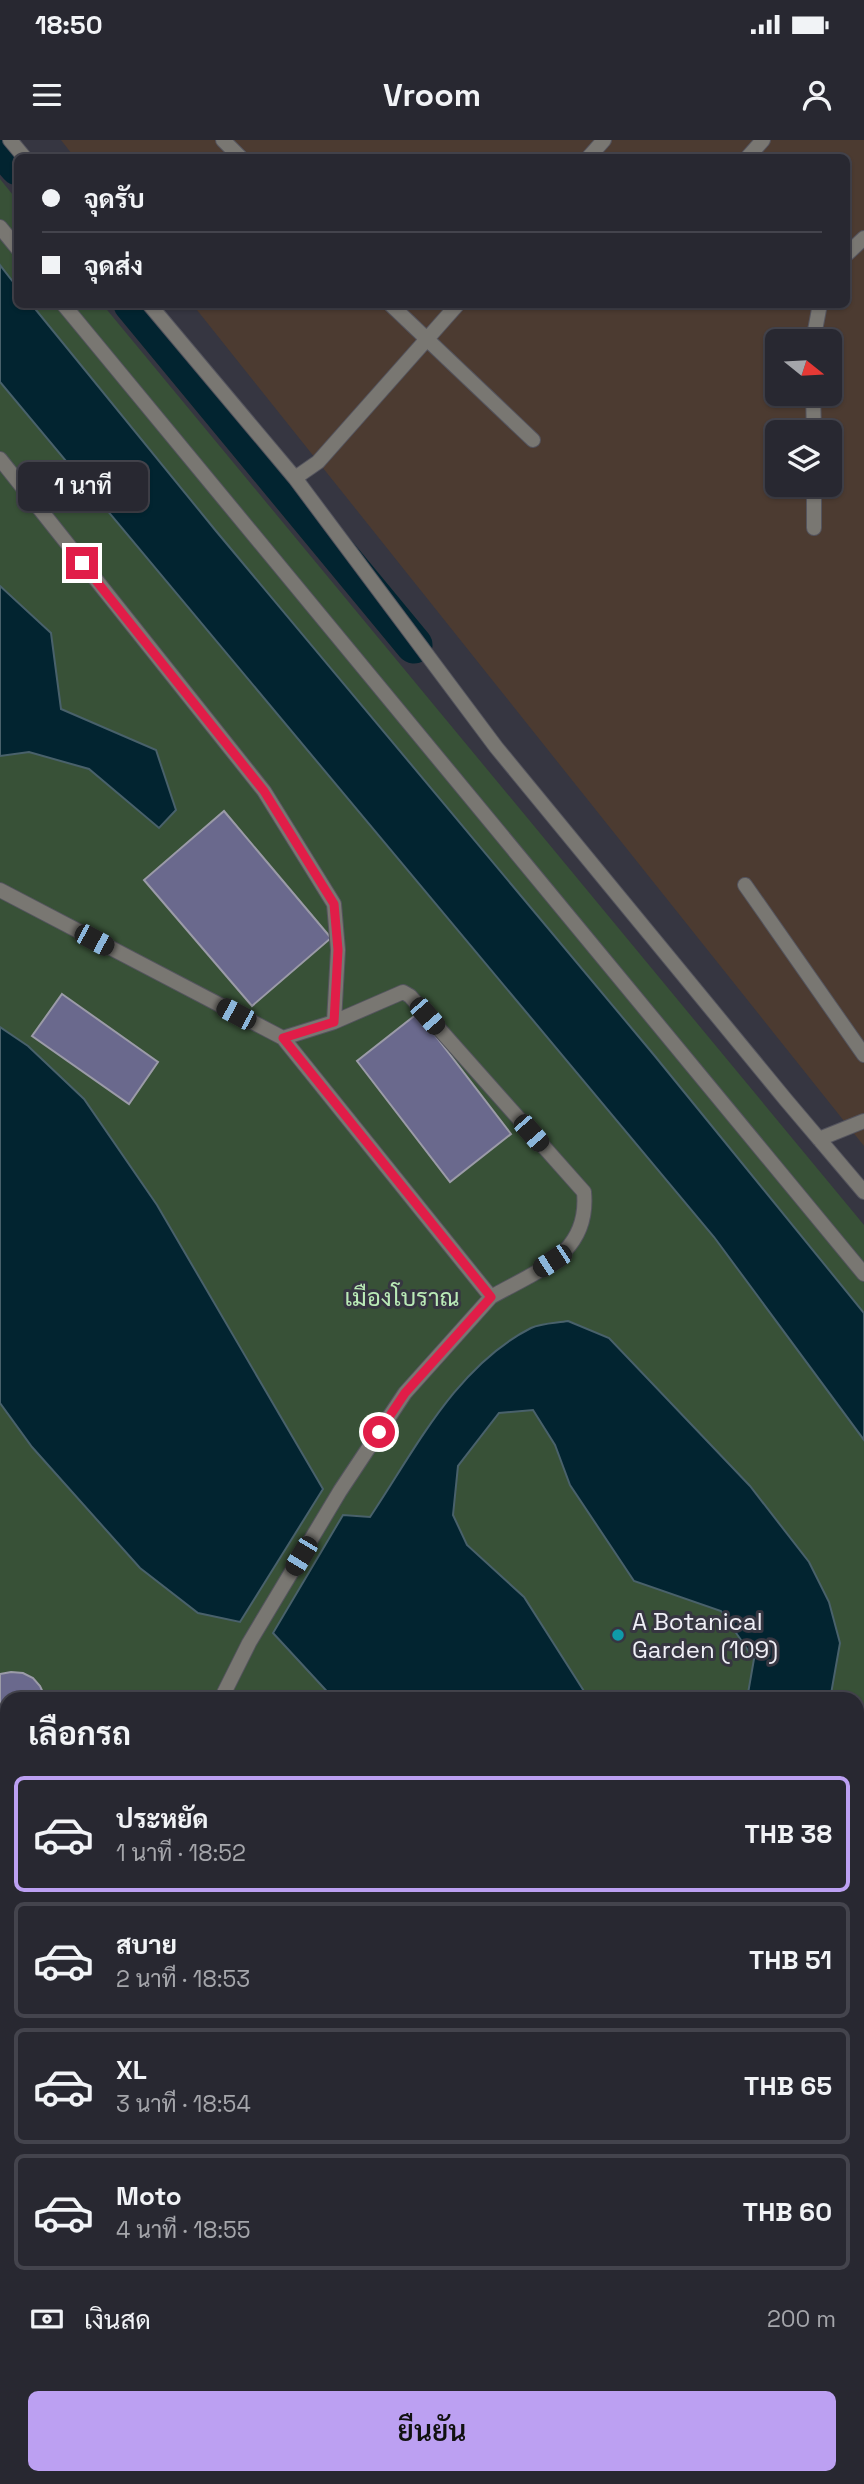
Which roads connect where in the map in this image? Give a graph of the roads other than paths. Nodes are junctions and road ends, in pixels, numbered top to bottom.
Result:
1 (10, 140) edge
2 (223, 140) edge
3 (604, 140) edge
4 (762, 140) edge
5 (22, 154) edge
6 (237, 154) edge
7 (592, 154) edge
8 (750, 154) edge
9 (0, 227) edge
10 (864, 238) edge
11 (14, 244) edge
12 (850, 251) edge
13 (67, 308) edge
14 (152, 308) edge
15 (394, 308) edge
16 (454, 308) edge
17 (819, 308) edge
18 (815, 329) edge
19 (426, 340) junction
20 (533, 440) dead end
21 (0, 459) edge
22 (295, 478) junction
23 (814, 497) edge
24 (814, 528) dead end
25 (745, 885) dead end
26 (0, 891) edge
27 (334, 1022) junction
28 (283, 1038) junction
29 (864, 1055) edge
30 (864, 1121) edge
31 (819, 1139) junction
32 (864, 1192) edge
33 (864, 1274) edge
34 (491, 1297) junction
35 (224, 1692) edge

1 - 5 lane
2 - 6 lane
3 - 7 lane
4 - 8 lane
9 - 11 lane
10 - 12 lane
13 - 33 lane
14 - 22 lane
15 - 19 lane
16 - 19 lane
17 - 18 lane
19 - 20 lane
19 - 22 lane
21 - 27 lane
22 - 31 lane
23 - 24 lane
25 - 29 lane
26 - 28 lane
27 - 28 lane
27 - 34 lane
28 - 34 lane
30 - 31 lane
31 - 32 lane
34 - 35 lane

